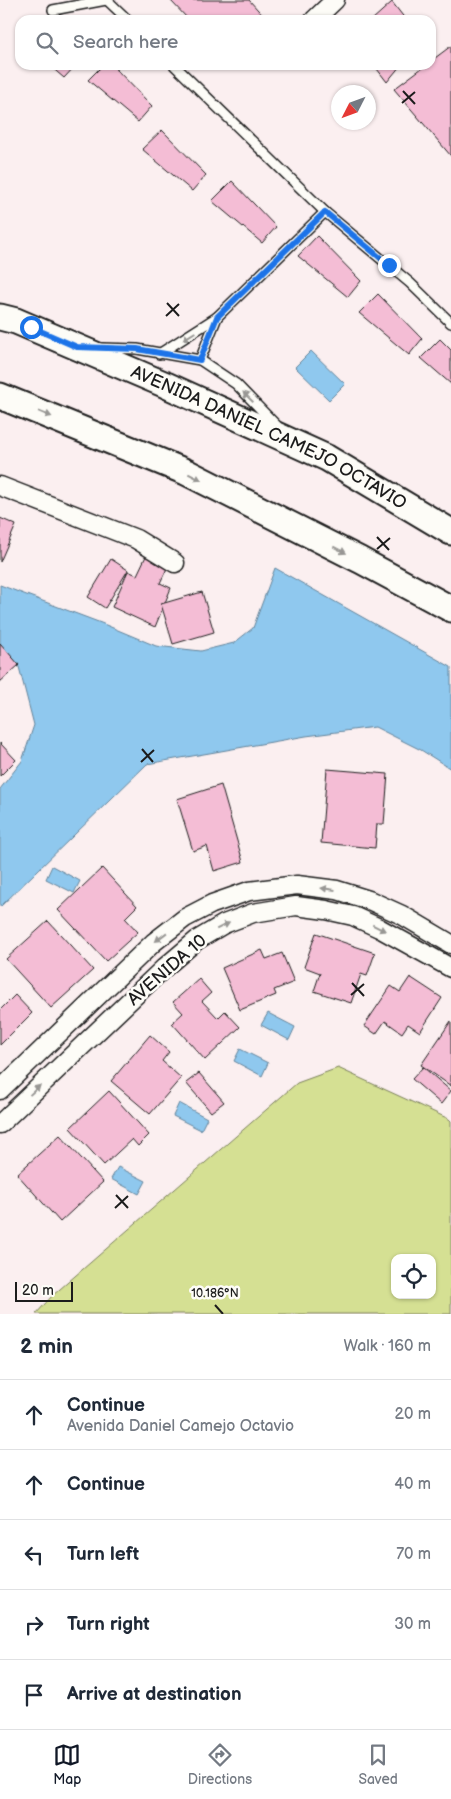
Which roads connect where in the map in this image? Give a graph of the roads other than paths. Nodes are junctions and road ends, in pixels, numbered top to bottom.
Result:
1 (107, 0) edge
2 (335, 0) edge
3 (53, 10) dead end
4 (123, 15) edge
5 (319, 15) edge
6 (179, 70) edge
7 (325, 212) junction
8 (0, 317) edge
9 (217, 317) junction
10 (451, 323) edge
11 (77, 347) junction
12 (159, 354) junction
13 (200, 360) junction
14 (0, 396) edge
15 (295, 444) junction
16 (0, 486) edge
17 (451, 532) edge
18 (175, 563) dead end
19 (451, 609) edge
20 (451, 944) edge
21 (451, 968) edge
22 (110, 984) junction
23 (128, 1003) junction
24 (0, 1090) edge
25 (0, 1124) edge

1 - 3 lane
1 - 4 lane
2 - 5 street
6 - 7 lane
7 - 9 lane
7 - 10 lane
8 - 11 main road, AVENIDA DANIEL CAMEJO OCTAVIO
9 -> 12 lane
9 - 13 lane
11 - 12 lane
11 - 15 main road, AVENIDA DANIEL CAMEJO OCTAVIO
12 - 13 lane
15 -> 13 lane
14 -> 19 main road
15 - 17 main road, AVENIDA DANIEL CAMEJO OCTAVIO
16 - 18 street
20 -> 22 street, AVENIDA 10
23 -> 21 street, AVENIDA 10
22 - 23 street
22 - 24 street, AVENIDA 10
25 -> 23 street, AVENIDA 10

